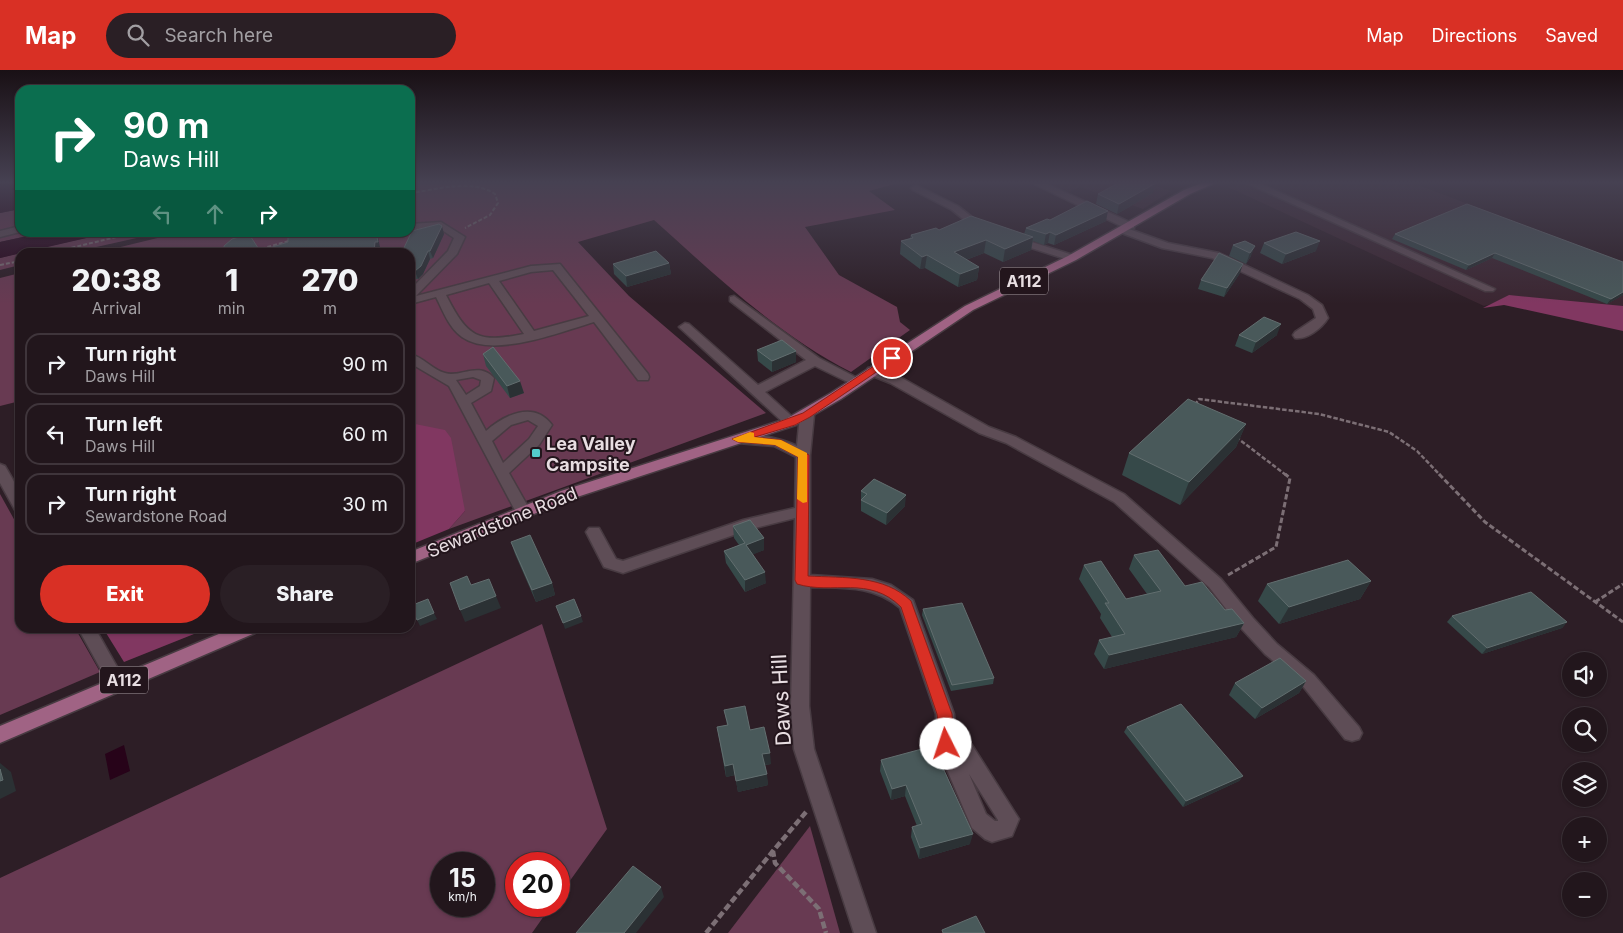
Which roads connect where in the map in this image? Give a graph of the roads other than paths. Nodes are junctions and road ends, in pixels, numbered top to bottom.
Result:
1 (973, 223) edge
2 (1118, 223) edge
3 (1135, 223) edge
4 (1341, 223) edge
5 (415, 226) edge
6 (1127, 228) junction
7 (15, 230) edge
8 (0, 234) edge
9 (1072, 258) junction
10 (492, 279) junction
11 (1489, 289) dead end
12 (415, 291) edge
13 (440, 293) junction
14 (734, 299) dead end
15 (415, 300) edge
16 (597, 317) junction
17 (685, 327) dead end
18 (531, 335) junction
19 (1299, 335) dead end
20 (415, 361) edge
21 (815, 361) junction
22 (872, 371) junction
23 (643, 377) dead end
24 (444, 378) junction
25 (857, 381) junction
26 (757, 391) junction
27 (464, 402) junction
28 (807, 415) junction
29 (791, 422) junction
30 (738, 439) junction
31 (486, 440) junction
32 (803, 455) junction
33 (0, 469) edge
34 (502, 472) junction
35 (15, 497) edge
36 (803, 511) junction
37 (523, 512) junction
38 (594, 532) dead end
39 (415, 556) edge
40 (802, 580) junction
41 (89, 633) edge
42 (237, 633) edge
43 (117, 683) junction
44 (946, 731) junction
45 (1352, 733) dead end
46 (0, 735) edge
47 (865, 933) edge

1 - 9 street
2 - 6 street
3 - 6 main road, Sewardstone Road / A112
4 - 11 street
5 - 12 street
6 - 9 main road, Sewardstone Road / A112
6 - 19 street
7 - 8 street
9 - 22 main road, Sewardstone Road / A112
10 - 13 street
10 - 16 street
10 - 18 street
13 - 15 street
13 - 18 street
14 - 21 street
16 - 18 street
16 - 23 street
17 - 26 street
20 - 24 street
21 - 25 street
21 - 26 street
22 - 25 main road, Sewardstone Road / A112
22 - 45 street
24 - 27 street
24 - 27 street
25 - 28 main road, Sewardstone Road / A112
26 - 29 street
27 - 31 street
28 - 29 main road, Sewardstone Road / A112
28 - 32 street, Daws Hill
29 - 30 main road, Sewardstone Road / A112
30 - 32 street
30 - 37 main road, Sewardstone Road / A112
31 - 34 street
31 - 34 street
32 - 36 street, Daws Hill
33 - 35 street
34 - 37 street
36 - 38 street
36 - 40 street, Daws Hill
37 - 39 main road, Sewardstone Road / A112
40 - 44 street
40 - 47 street, Daws Hill
41 - 43 street
42 - 43 main road, A112
43 - 46 main road, A112
44 - 44 street

